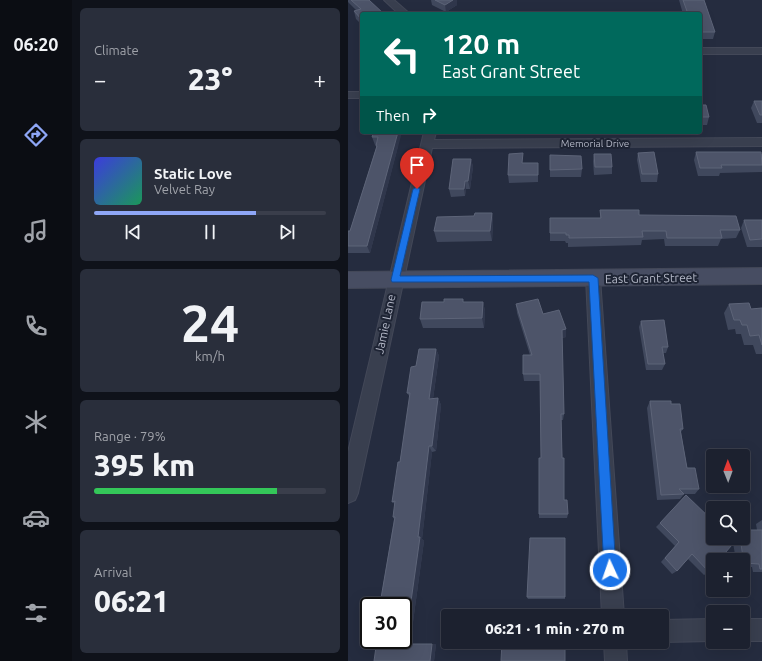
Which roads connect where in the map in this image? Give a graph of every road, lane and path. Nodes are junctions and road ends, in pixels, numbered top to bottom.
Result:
1 (389, 0) edge
2 (403, 12) edge
3 (702, 51) edge
4 (762, 51) edge
5 (348, 95) edge
6 (360, 95) edge
7 (428, 138) edge
8 (762, 142) edge
9 (762, 276) edge
10 (593, 278) junction
11 (348, 280) edge
12 (395, 280) junction
13 (348, 493) edge
14 (613, 609) edge
15 (706, 630) edge
16 (750, 630) edge
17 (762, 630) edge
18 (669, 631) edge
19 (615, 649) edge
20 (616, 661) edge

1 - 2 street
3 - 4 street
5 - 6 street
7 - 8 street, Memorial Drive
7 - 12 street, Jamie Lane
9 - 10 main road, East Grant Street
10 - 12 main road, East Grant Street
10 - 14 street
11 - 12 main road, East Grant Street
12 - 13 street, Jamie Lane
15 - 18 street
16 - 17 street
19 - 20 street

